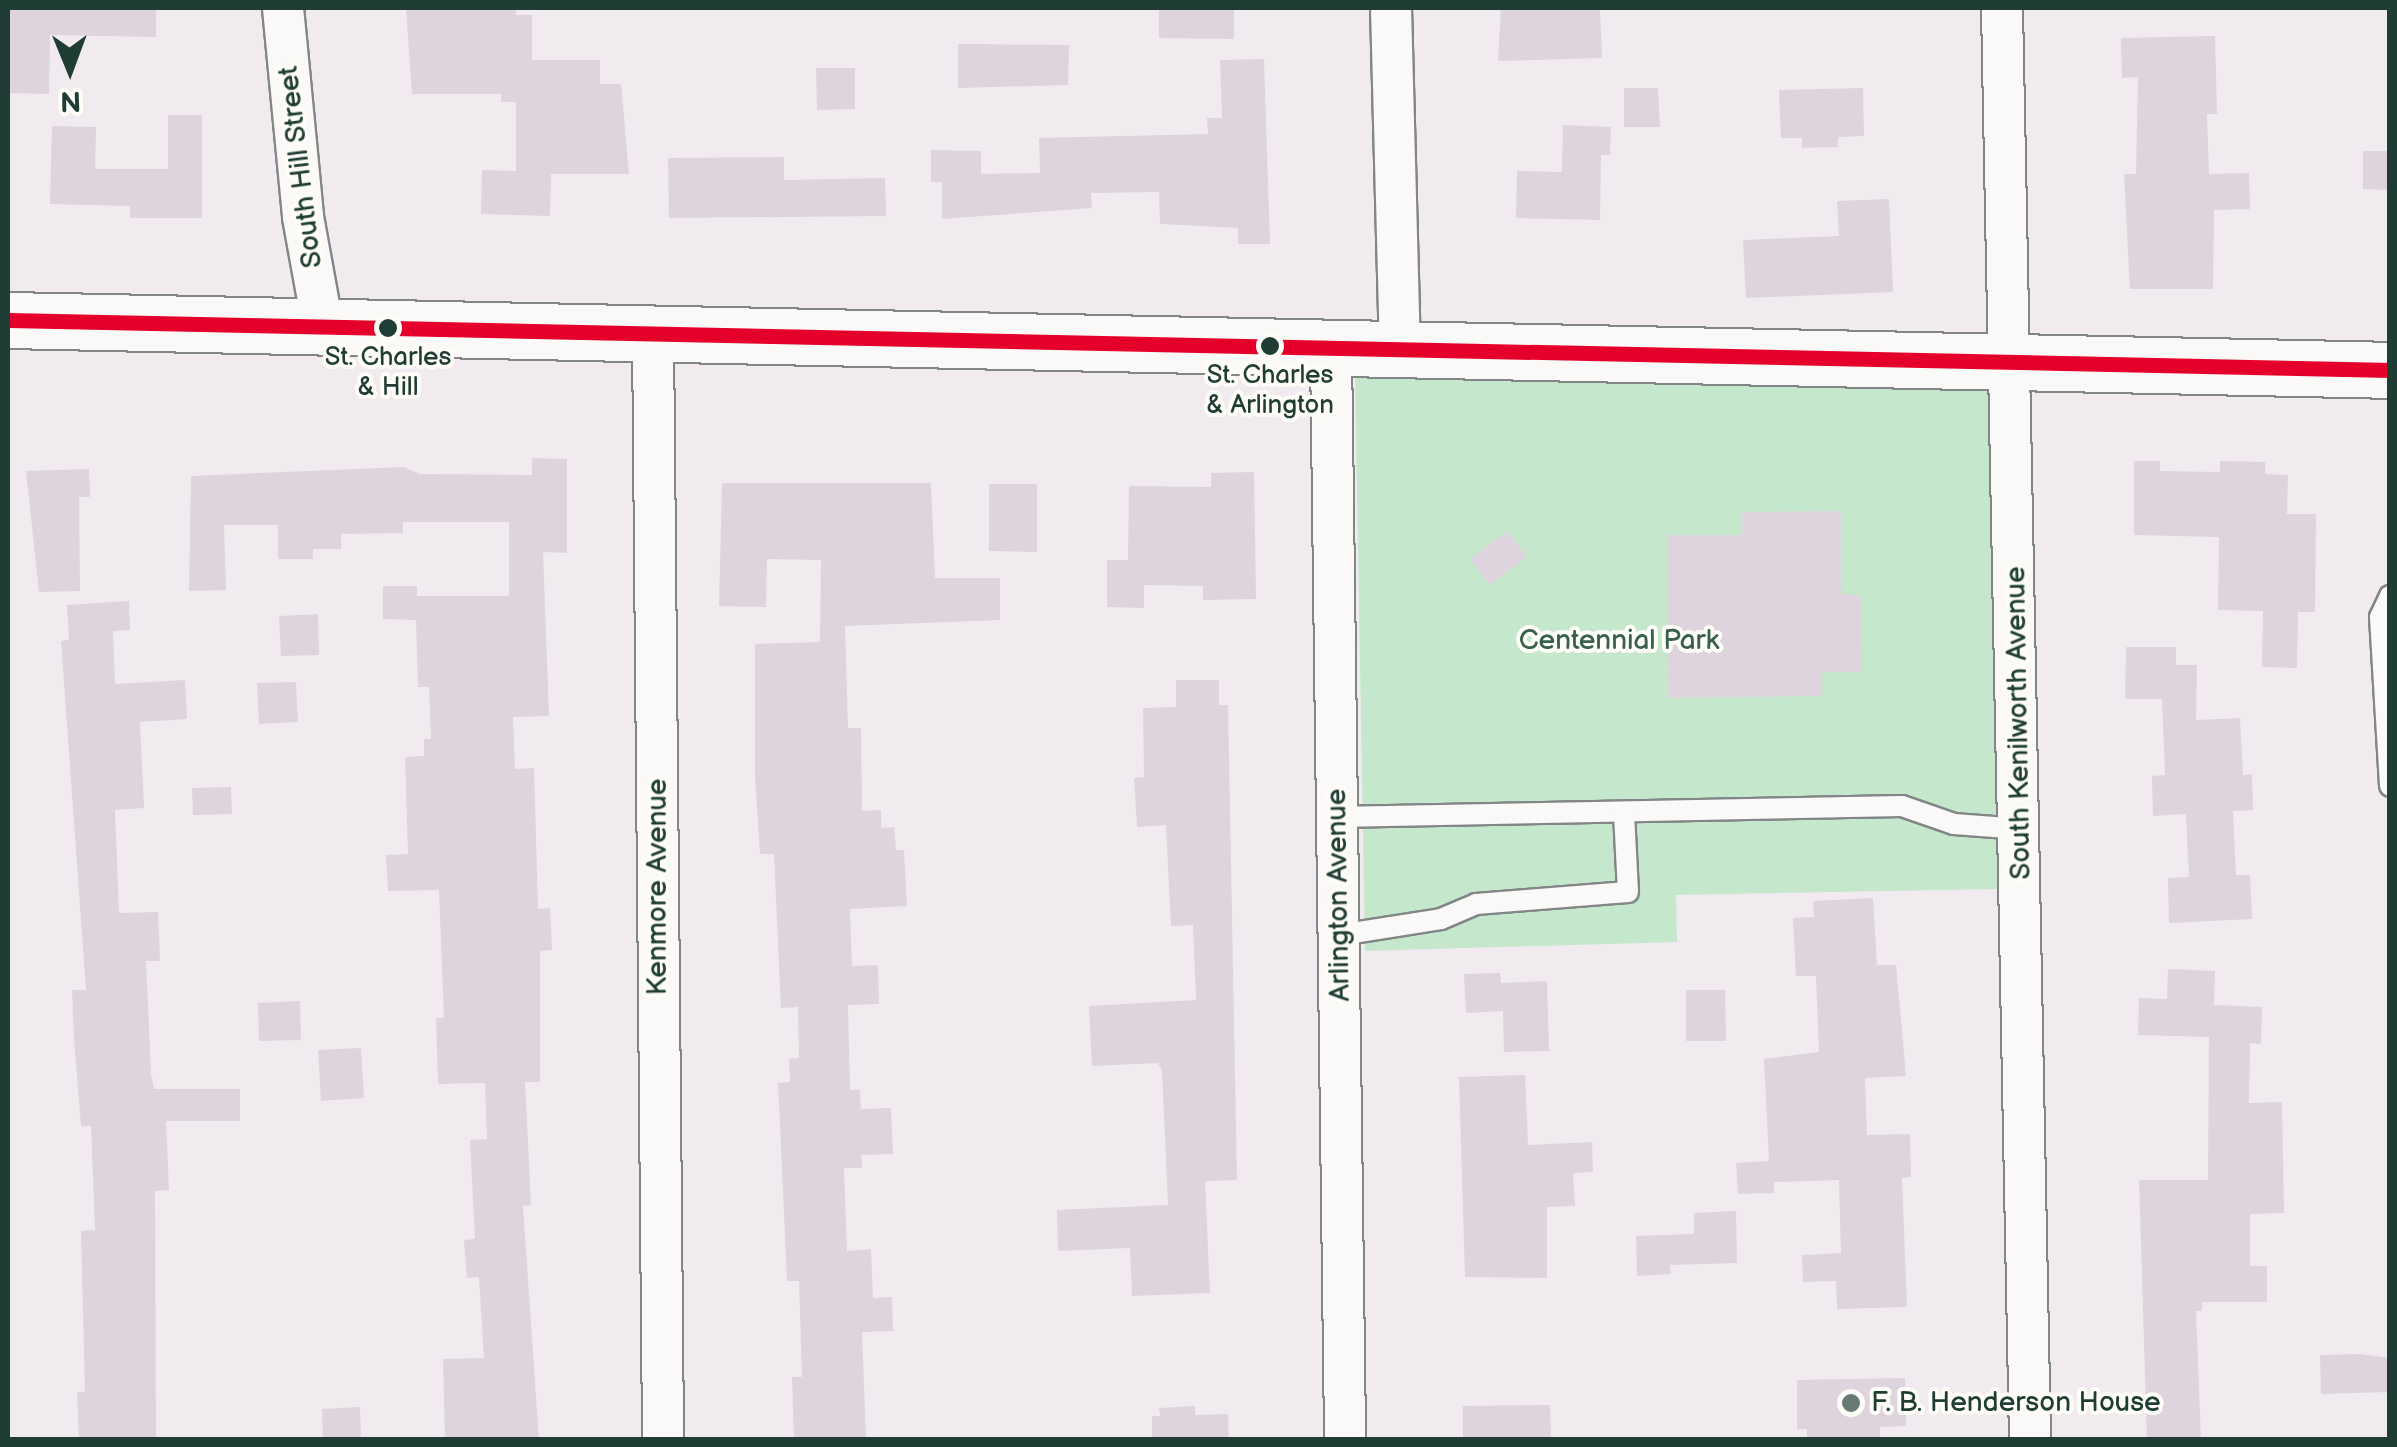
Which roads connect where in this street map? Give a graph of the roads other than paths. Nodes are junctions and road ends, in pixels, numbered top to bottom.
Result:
1 (283, 8) edge
2 (1391, 8) edge
3 (2002, 8) edge
4 (8, 320) edge
5 (323, 327) junction
6 (654, 334) junction
7 (1331, 350) junction
8 (1400, 352) junction
9 (2012, 366) junction
10 (2390, 370) edge
11 (2390, 596) edge
12 (2390, 786) edge
13 (1624, 812) junction
14 (1337, 818) junction
15 (2020, 829) junction
16 (1340, 936) junction
17 (663, 1440) edge
18 (1345, 1440) edge
19 (2030, 1440) edge

1 - 5 street, South Hill Street
2 - 8 street
3 - 9 street, South Kenilworth Avenue
4 - 5 main road
5 - 6 main road
6 - 7 main road
6 - 17 street, Kenmore Avenue
7 - 8 main road
7 - 14 street, Arlington Avenue
8 - 9 main road
9 - 10 main road
9 - 15 street, South Kenilworth Avenue
11 - 12 lane
13 - 14 lane
13 - 15 lane
13 - 16 lane
14 - 16 street, Arlington Avenue
15 - 19 street, South Kenilworth Avenue
16 - 18 street, Arlington Avenue

